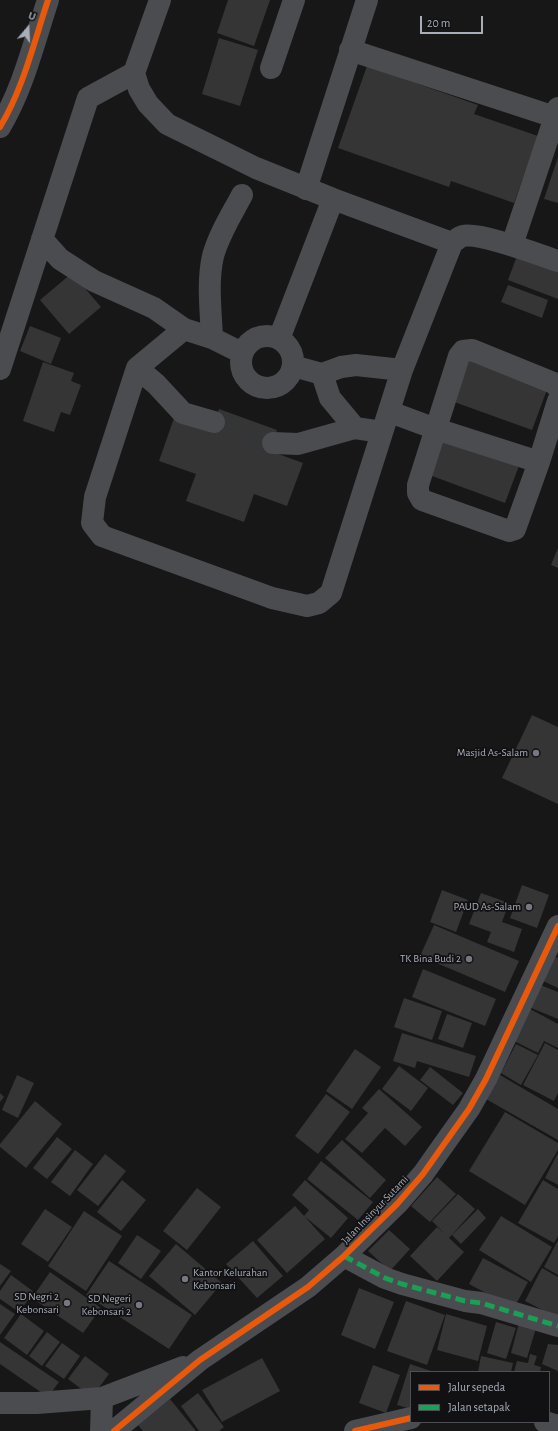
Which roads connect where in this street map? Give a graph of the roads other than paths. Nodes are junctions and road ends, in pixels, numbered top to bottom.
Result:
1 (48, 0) edge
2 (160, 0) edge
3 (294, 0) edge
4 (367, 0) edge
5 (350, 50) junction
6 (271, 68) dead end
7 (134, 73) junction
8 (557, 114) edge
9 (0, 128) edge
10 (306, 189) junction
11 (242, 195) dead end
12 (333, 200) junction
13 (42, 239) junction
14 (452, 243) junction
15 (512, 245) junction
16 (558, 261) edge
17 (184, 329) junction
18 (212, 338) junction
19 (279, 339) junction
20 (242, 353) junction
21 (292, 366) junction
22 (0, 368) edge
23 (137, 368) junction
24 (402, 370) junction
25 (322, 374) junction
26 (558, 388) edge
27 (558, 401) edge
28 (390, 412) junction
29 (214, 422) tunnel mouth
30 (355, 428) junction
31 (436, 429) junction
32 (382, 432) junction
33 (273, 442) tunnel mouth
34 (539, 462) junction
35 (558, 926) edge
36 (344, 1256) junction
37 (558, 1326) edge
38 (200, 1360) junction
39 (102, 1398) junction
40 (0, 1403) edge
41 (410, 1418) edge
42 (548, 1423) edge
43 (558, 1426) edge
44 (101, 1431) edge
45 (114, 1431) edge
46 (355, 1431) edge

1 - 9 street
2 - 7 street
3 - 6 street
4 - 5 street
5 - 8 street
5 - 10 street
7 - 10 street
7 - 13 street
8 - 15 street
10 - 12 street
11 - 18 street
12 - 14 street
12 - 19 street
13 - 17 street
13 - 22 street
14 - 15 street
14 - 24 street
15 - 16 street
17 - 18 street
17 - 23 street
18 - 20 street
19 - 20 street
19 - 21 street
20 - 21 street
21 - 25 street
23 - 29 street
23 - 32 street
24 - 25 street
24 - 28 street
25 - 30 street
26 - 31 street
27 - 34 street
28 - 31 street
28 - 32 street
30 - 32 street
30 - 33 street
31 - 34 street
31 - 34 street
35 - 36 street, Jalan Insinyur Sutami
36 - 37 street
36 - 38 street, Jalan Insinyur Sutami
38 - 39 street
38 - 45 street, Jalan Insinyur Sutami
39 - 40 street
39 - 44 street
41 - 46 street
42 - 43 street

